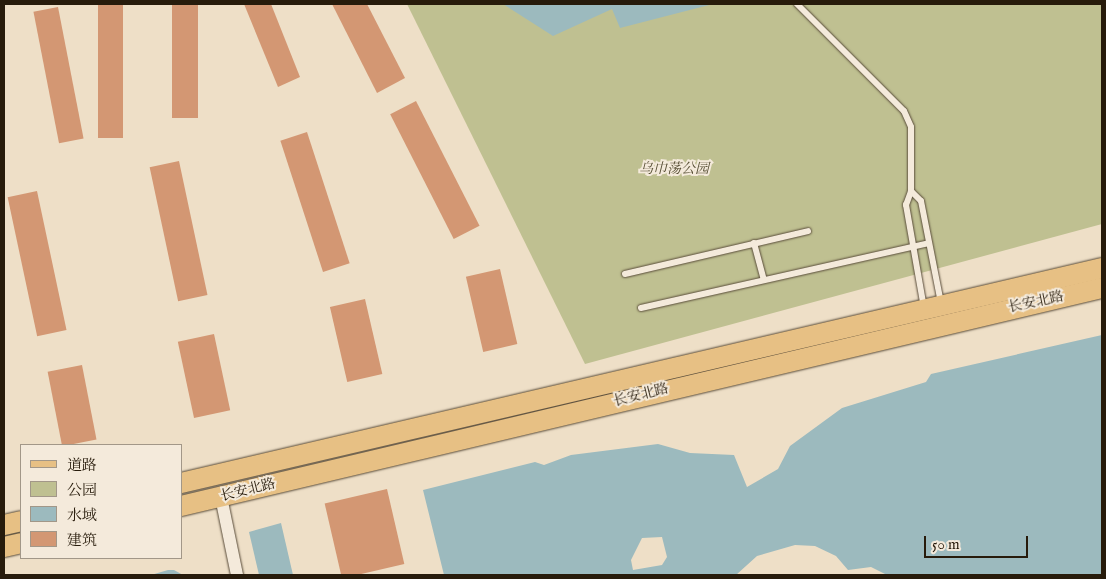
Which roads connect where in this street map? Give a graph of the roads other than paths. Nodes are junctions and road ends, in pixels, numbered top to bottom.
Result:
1 (797, 4) edge
2 (910, 192) junction
3 (808, 231) dead end
4 (754, 243) junction
5 (929, 243) junction
6 (913, 246) junction
7 (1102, 268) edge
8 (625, 274) dead end
9 (764, 280) junction
10 (1102, 288) edge
11 (641, 308) dead end
12 (934, 315) junction
13 (182, 483) edge
14 (221, 497) junction
15 (182, 506) edge
16 (20, 521) edge
17 (4, 525) edge
18 (20, 543) edge
19 (4, 547) edge
20 (237, 575) edge

1 - 2 lane
2 - 5 lane
2 - 6 lane
3 - 4 lane
4 - 8 lane
4 - 9 lane
5 - 6 lane
5 - 12 lane
6 - 9 lane
6 - 12 lane
7 - 12 main road, 长安北路
9 - 11 lane
10 - 12 main road, 长安北路
12 - 13 main road, 长安北路
12 - 14 main road, 长安北路
14 - 15 main road, 长安北路
14 - 20 street
16 - 17 main road
18 - 19 main road

